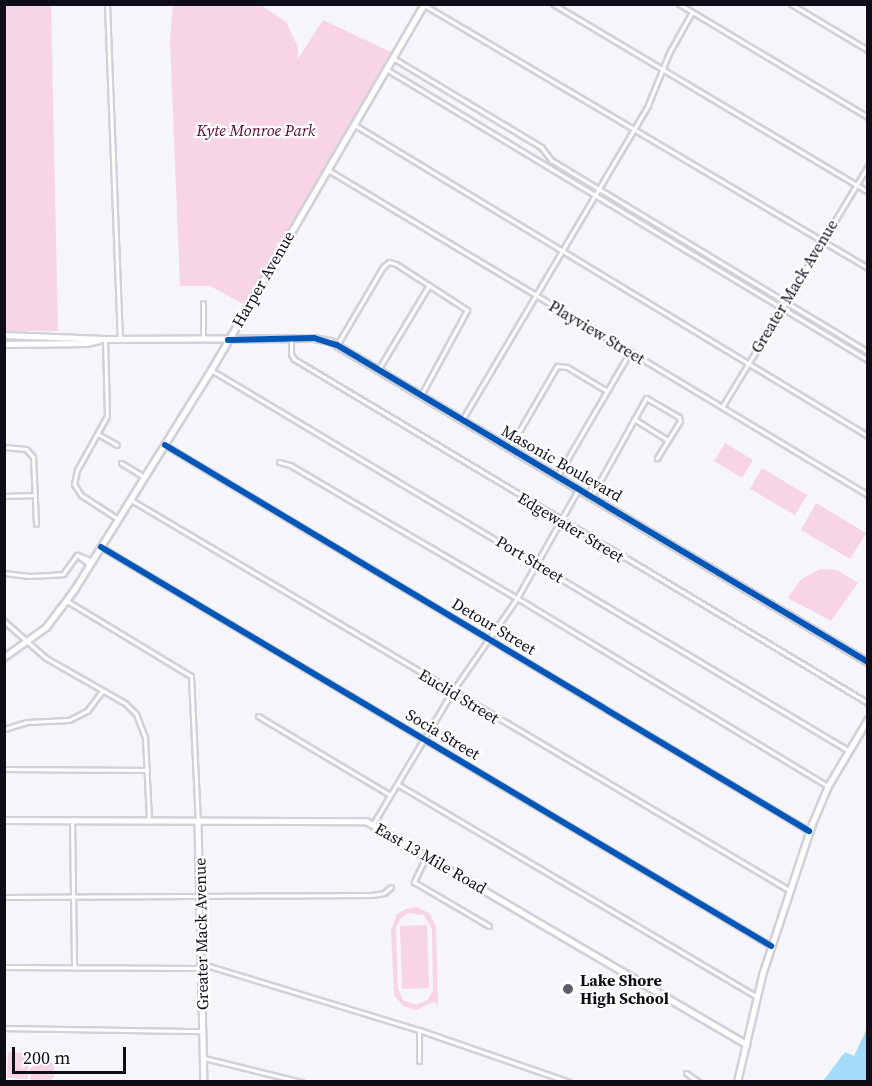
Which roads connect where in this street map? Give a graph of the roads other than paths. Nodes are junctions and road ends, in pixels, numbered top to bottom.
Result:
1 (107, 4) edge
2 (424, 4) edge
3 (553, 4) edge
4 (679, 4) edge
5 (791, 4) edge
6 (692, 12) junction
7 (867, 50) edge
8 (392, 58) junction
9 (386, 69) junction
10 (663, 70) junction
11 (867, 117) edge
12 (353, 124) junction
13 (634, 128) junction
14 (867, 166) edge
15 (327, 169) junction
16 (856, 185) junction
17 (599, 188) junction
18 (867, 192) edge
19 (594, 195) junction
20 (822, 240) junction
21 (562, 250) junction
22 (867, 268) edge
23 (429, 285) junction
24 (535, 294) junction
25 (786, 300) junction
26 (203, 303) dead end
27 (782, 307) junction
28 (4, 335) edge
29 (15, 335) junction
30 (27, 335) junction
31 (54, 335) junction
32 (105, 339) junction
33 (120, 339) junction
34 (203, 339) junction
35 (291, 339) junction
36 (228, 340) junction
37 (5, 344) edge
38 (35, 344) junction
39 (56, 344) junction
40 (337, 345) junction
41 (630, 351) junction
42 (867, 352) edge
43 (867, 360) edge
44 (748, 362) junction
45 (211, 370) junction
46 (378, 370) junction
47 (607, 391) junction
48 (421, 395) junction
49 (722, 406) junction
50 (634, 419) junction
51 (462, 420) junction
52 (98, 434) junction
53 (867, 436) edge
54 (668, 440) junction
55 (117, 445) dead end
56 (165, 445) junction
57 (4, 447) edge
58 (509, 449) junction
59 (657, 458) dead end
60 (279, 462) dead end
61 (121, 464) dead end
62 (558, 475) junction
63 (144, 477) junction
64 (579, 488) junction
65 (35, 495) junction
66 (590, 495) junction
67 (867, 495) edge
68 (4, 496) edge
69 (131, 500) junction
70 (118, 519) junction
71 (560, 521) junction
72 (36, 524) dead end
73 (101, 547) junction
74 (91, 563) junction
75 (538, 564) junction
76 (4, 573) edge
77 (517, 598) junction
78 (67, 601) junction
79 (4, 621) edge
80 (490, 639) junction
81 (28, 642) junction
82 (4, 657) edge
83 (867, 662) edge
84 (102, 691) junction
85 (452, 692) junction
86 (867, 703) edge
87 (258, 716) dead end
88 (867, 719) edge
89 (4, 729) edge
90 (424, 739) junction
91 (849, 751) junction
92 (4, 770) edge
93 (147, 770) junction
94 (397, 784) junction
95 (828, 786) junction
96 (390, 795) junction
97 (4, 820) edge
98 (72, 820) junction
99 (149, 821) junction
100 (198, 822) junction
101 (373, 824) junction
102 (809, 831) junction
103 (427, 855) junction
104 (391, 887) dead end
105 (789, 890) junction
106 (4, 897) edge
107 (200, 897) junction
108 (73, 898) junction
109 (489, 926) dead end
110 (771, 946) junction
111 (4, 967) edge
112 (202, 967) junction
113 (74, 968) junction
114 (757, 997) junction
115 (4, 1028) edge
116 (419, 1030) junction
117 (203, 1031) junction
118 (746, 1044) junction
119 (204, 1058) junction
120 (419, 1061) dead end
121 (686, 1073) dead end
122 (204, 1082) edge
123 (302, 1082) edge
124 (568, 1082) edge
125 (699, 1082) edge
126 (737, 1082) edge

1 - 33 street
2 - 8 main road, Harper Avenue
2 - 13 street
3 - 10 street
4 - 6 street
5 - 7 street
6 - 10 street
6 - 11 street
8 - 9 main road, Harper Avenue
8 - 17 street
9 - 12 main road, Harper Avenue
9 - 19 street
10 - 13 street
10 - 16 street
12 - 15 main road, Harper Avenue
12 - 21 street
13 - 17 street
13 - 20 street
14 - 16 street, Greater Mack Avenue
15 - 24 street, Playview Street
15 - 36 main road, Harper Avenue
16 - 18 street
16 - 20 street, Greater Mack Avenue
17 - 19 street
17 - 25 street
19 - 21 street
19 - 27 street
20 - 22 street
20 - 25 street, Greater Mack Avenue
21 - 24 street
21 - 44 street
23 - 40 street
23 - 46 street
23 - 48 street
24 - 41 street, Playview Street
24 - 51 street
25 - 27 street, Greater Mack Avenue
25 - 42 street
26 - 34 street
27 - 43 street
27 - 44 street, Greater Mack Avenue
28 - 29 main road, Masonic Boulevard
29 - 30 main road, Masonic Boulevard
29 - 37 main road
30 - 31 main road, Masonic Boulevard
30 - 38 main road
31 - 32 main road, Masonic Boulevard
31 - 39 main road
32 - 33 main road, Masonic Boulevard
32 - 39 main road, Masonic Boulevard
32 - 52 street
33 - 34 main road, Masonic Boulevard
34 - 36 main road, Masonic Boulevard
35 - 36 main road, Masonic Boulevard
35 - 40 main road, Masonic Boulevard
35 - 71 street, Edgewater Street
36 - 45 main road, Harper Avenue
37 - 38 main road, Masonic Boulevard
38 - 39 main road, Masonic Boulevard
40 - 46 main road, Masonic Boulevard
41 - 47 street
41 - 49 street, Playview Street
44 - 49 street, Greater Mack Avenue
44 - 53 street
45 - 56 main road, Harper Avenue
45 - 75 street, Port Street
46 - 48 main road, Masonic Boulevard
47 - 58 street
47 - 62 street
48 - 51 main road, Masonic Boulevard
49 - 67 street, Playview Street
50 - 54 street
50 - 54 street
50 - 66 street
51 - 58 main road, Masonic Boulevard
52 - 55 street
52 - 70 street
54 - 59 street
56 - 63 main road, Harper Avenue
56 - 80 street, Detour Street
57 - 65 street
58 - 62 main road, Masonic Boulevard
60 - 77 street
61 - 63 street
62 - 64 main road, Masonic Boulevard
63 - 69 main road, Harper Avenue
64 - 66 main road, Masonic Boulevard
64 - 71 street
65 - 68 street
65 - 72 street
66 - 83 main road, Masonic Boulevard
69 - 70 main road, Harper Avenue
69 - 85 street, Euclid Street
70 - 73 main road, Harper Avenue
71 - 75 street
71 - 86 street, Edgewater Street
73 - 74 main road, Harper Avenue
73 - 90 street, Socia Street
74 - 76 street
74 - 78 main road, Harper Avenue
75 - 77 street
75 - 91 street, Port Street
77 - 80 street
77 - 95 street
78 - 81 main road, Harper Avenue
78 - 100 street
79 - 81 street
80 - 85 street
80 - 102 street, Detour Street
81 - 82 main road, Harper Avenue
81 - 84 street
84 - 89 street
84 - 93 street
85 - 90 street
85 - 105 street, Euclid Street
87 - 96 street
88 - 91 main road
90 - 94 street
90 - 110 street, Socia Street
91 - 95 main road
92 - 93 street
93 - 99 street
94 - 96 street
94 - 114 street
95 - 102 main road
96 - 101 street
97 - 98 main road, East 13 Mile Road
98 - 99 main road, East 13 Mile Road
98 - 108 street
99 - 100 main road, East 13 Mile Road
100 - 101 main road, East 13 Mile Road
100 - 107 main road, Greater Mack Avenue
101 - 103 main road, East 13 Mile Road
102 - 105 main road
103 - 109 street
103 - 118 main road, East 13 Mile Road
104 - 107 street
105 - 110 main road
106 - 108 street
107 - 108 street
107 - 112 main road, Greater Mack Avenue
108 - 113 street
110 - 114 main road
111 - 113 street
112 - 113 street
112 - 116 street
112 - 117 main road, Greater Mack Avenue
114 - 118 main road
115 - 117 street
116 - 120 street
116 - 124 street
117 - 119 main road, Greater Mack Avenue
118 - 126 main road
119 - 122 main road, Greater Mack Avenue
119 - 123 street
121 - 125 street

